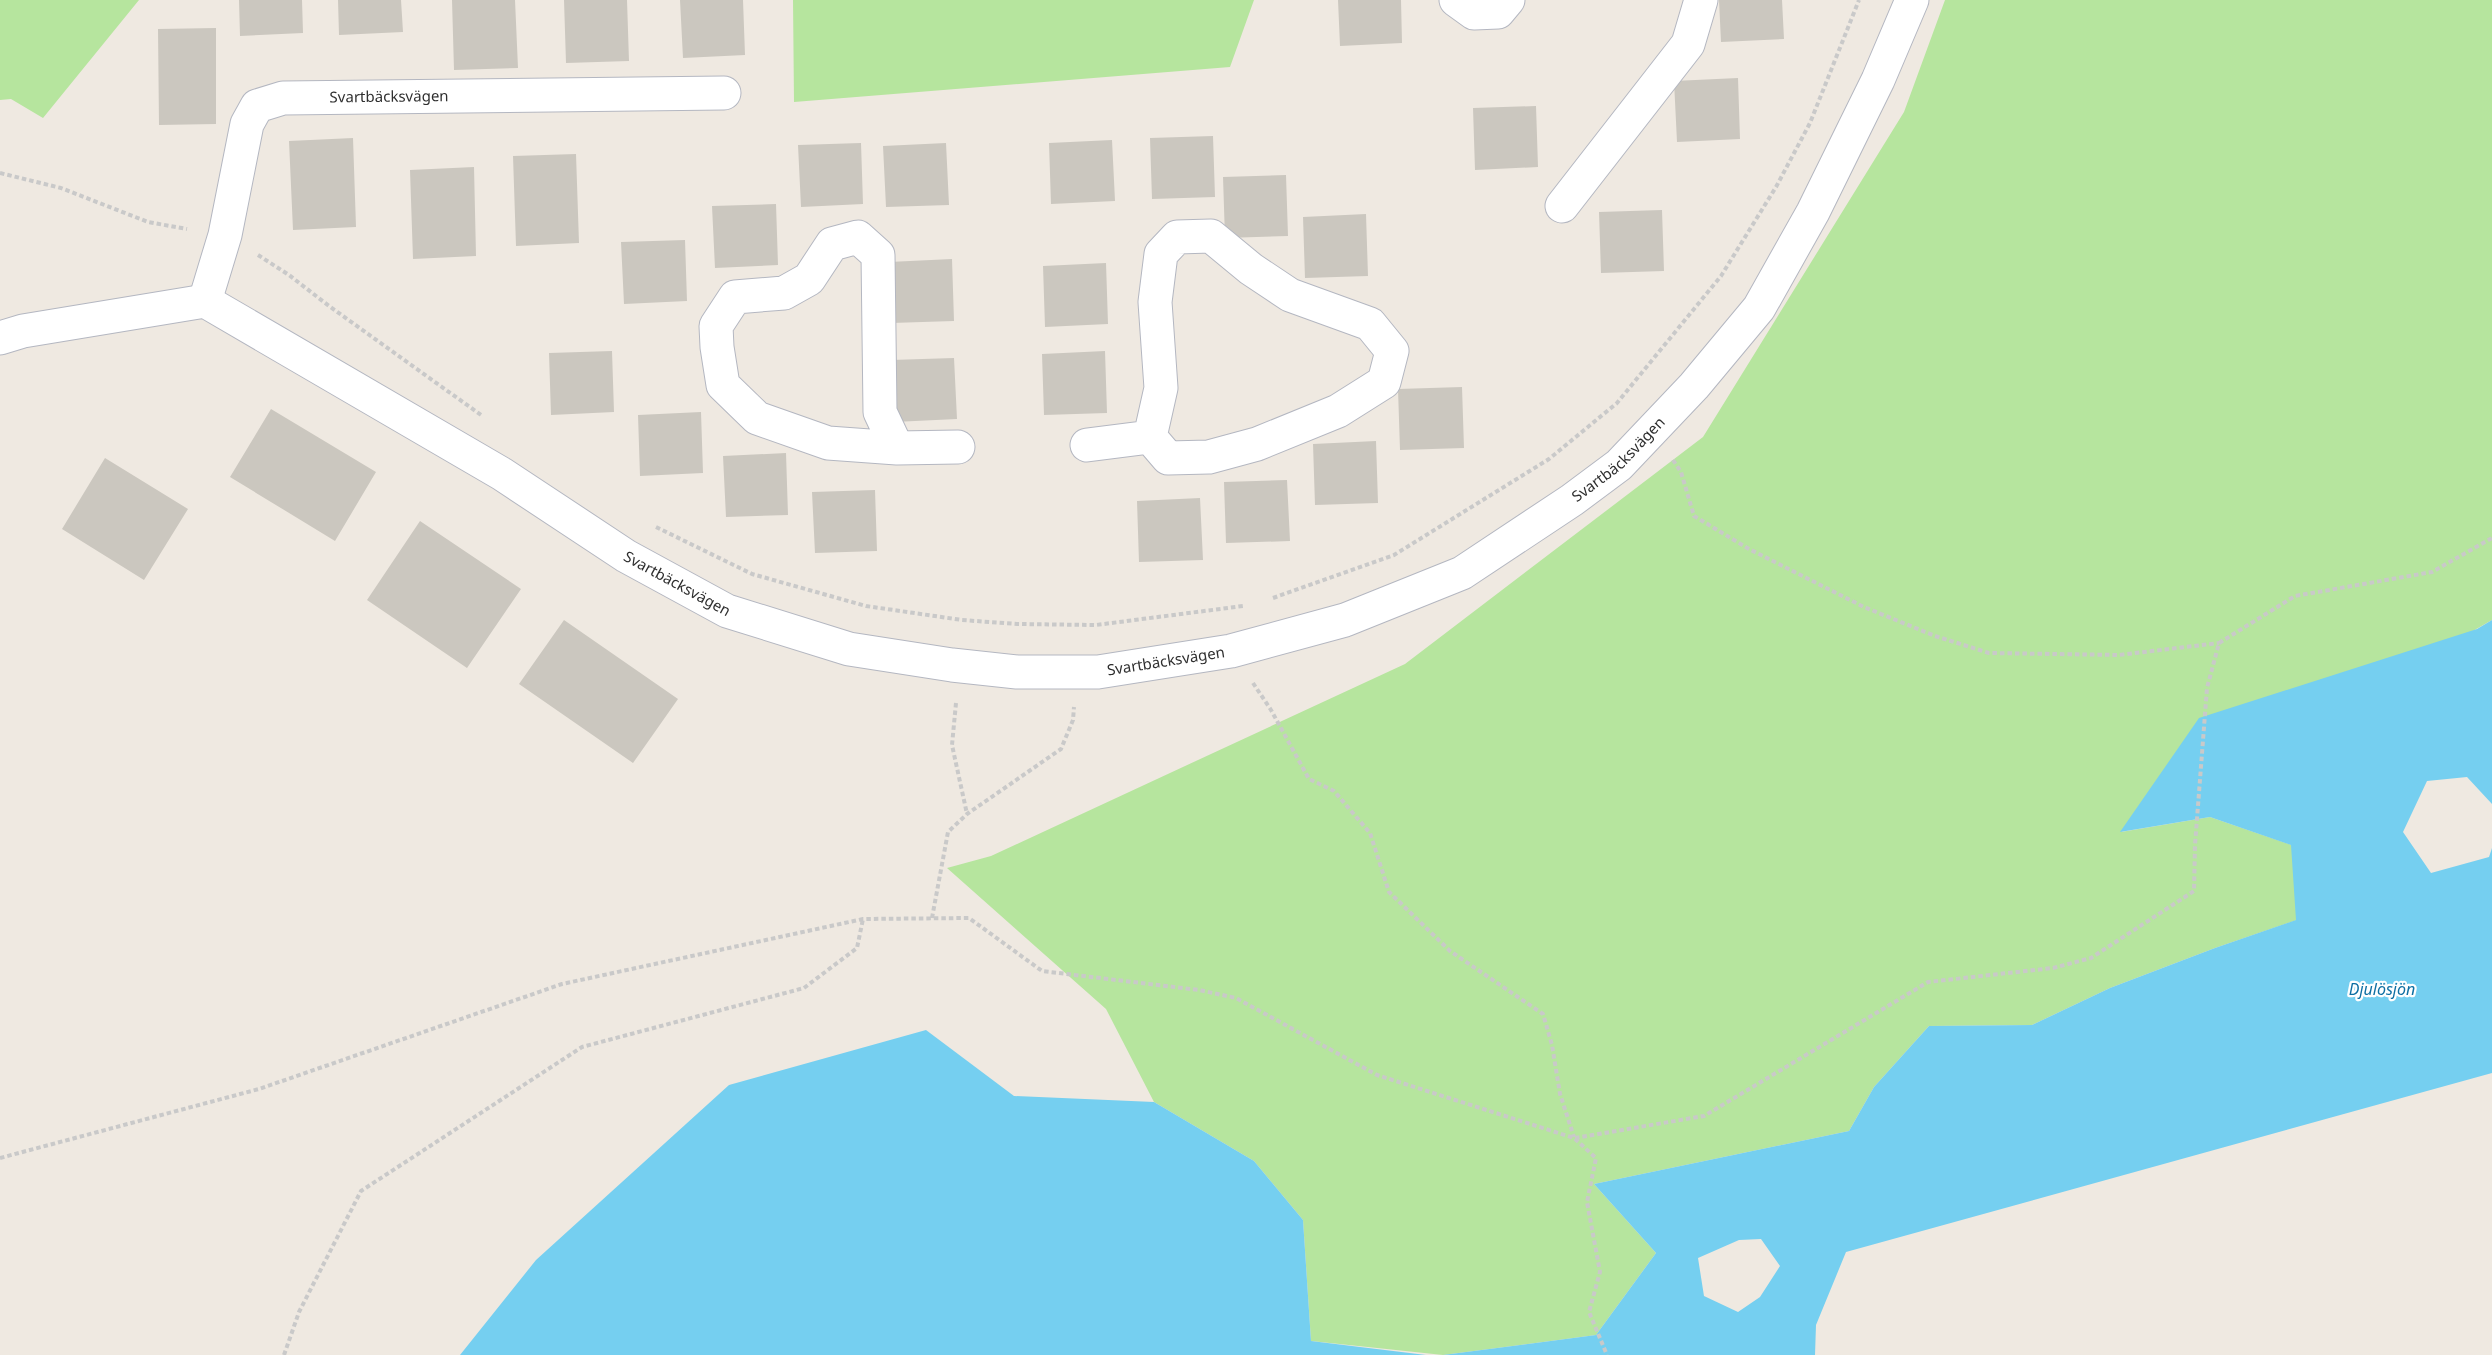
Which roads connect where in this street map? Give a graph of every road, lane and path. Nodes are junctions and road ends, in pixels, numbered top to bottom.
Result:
1 (1455, 0) edge
2 (1508, 0) edge
3 (1701, 0) edge
4 (1912, 0) edge
5 (724, 93) dead end
6 (0, 173) edge
7 (1562, 206) dead end
8 (225, 236) junction
9 (204, 301) junction
10 (0, 338) edge
11 (1653, 429) junction
12 (1150, 437) junction
13 (1087, 446) dead end
14 (958, 447) dead end
15 (897, 448) junction
16 (2492, 538) edge
17 (2219, 643) junction
18 (1231, 651) junction
19 (960, 666) junction
20 (1075, 672) junction
21 (968, 814) junction
22 (932, 918) junction
23 (863, 919) junction
24 (1574, 1138) junction
25 (0, 1158) edge
26 (284, 1355) edge
27 (1607, 1355) edge

1 - 2 street
3 - 7 street
4 - 11 street, Svartbäcksvägen
5 - 8 street, Svartbäcksvägen
6 - 8 path
8 - 9 street, Svartbäcksvägen
9 - 10 street
9 - 19 street, Svartbäcksvägen
11 - 17 path
11 - 18 street, Svartbäcksvägen
12 - 12 street
12 - 13 street
14 - 15 street
15 - 15 street
16 - 17 path
17 - 24 path
18 - 20 street, Svartbäcksvägen
18 - 24 path
19 - 20 street, Svartbäcksvägen
19 - 21 path
20 - 21 path
21 - 22 path
22 - 23 path
22 - 24 path
23 - 25 path
23 - 26 path
24 - 27 path

